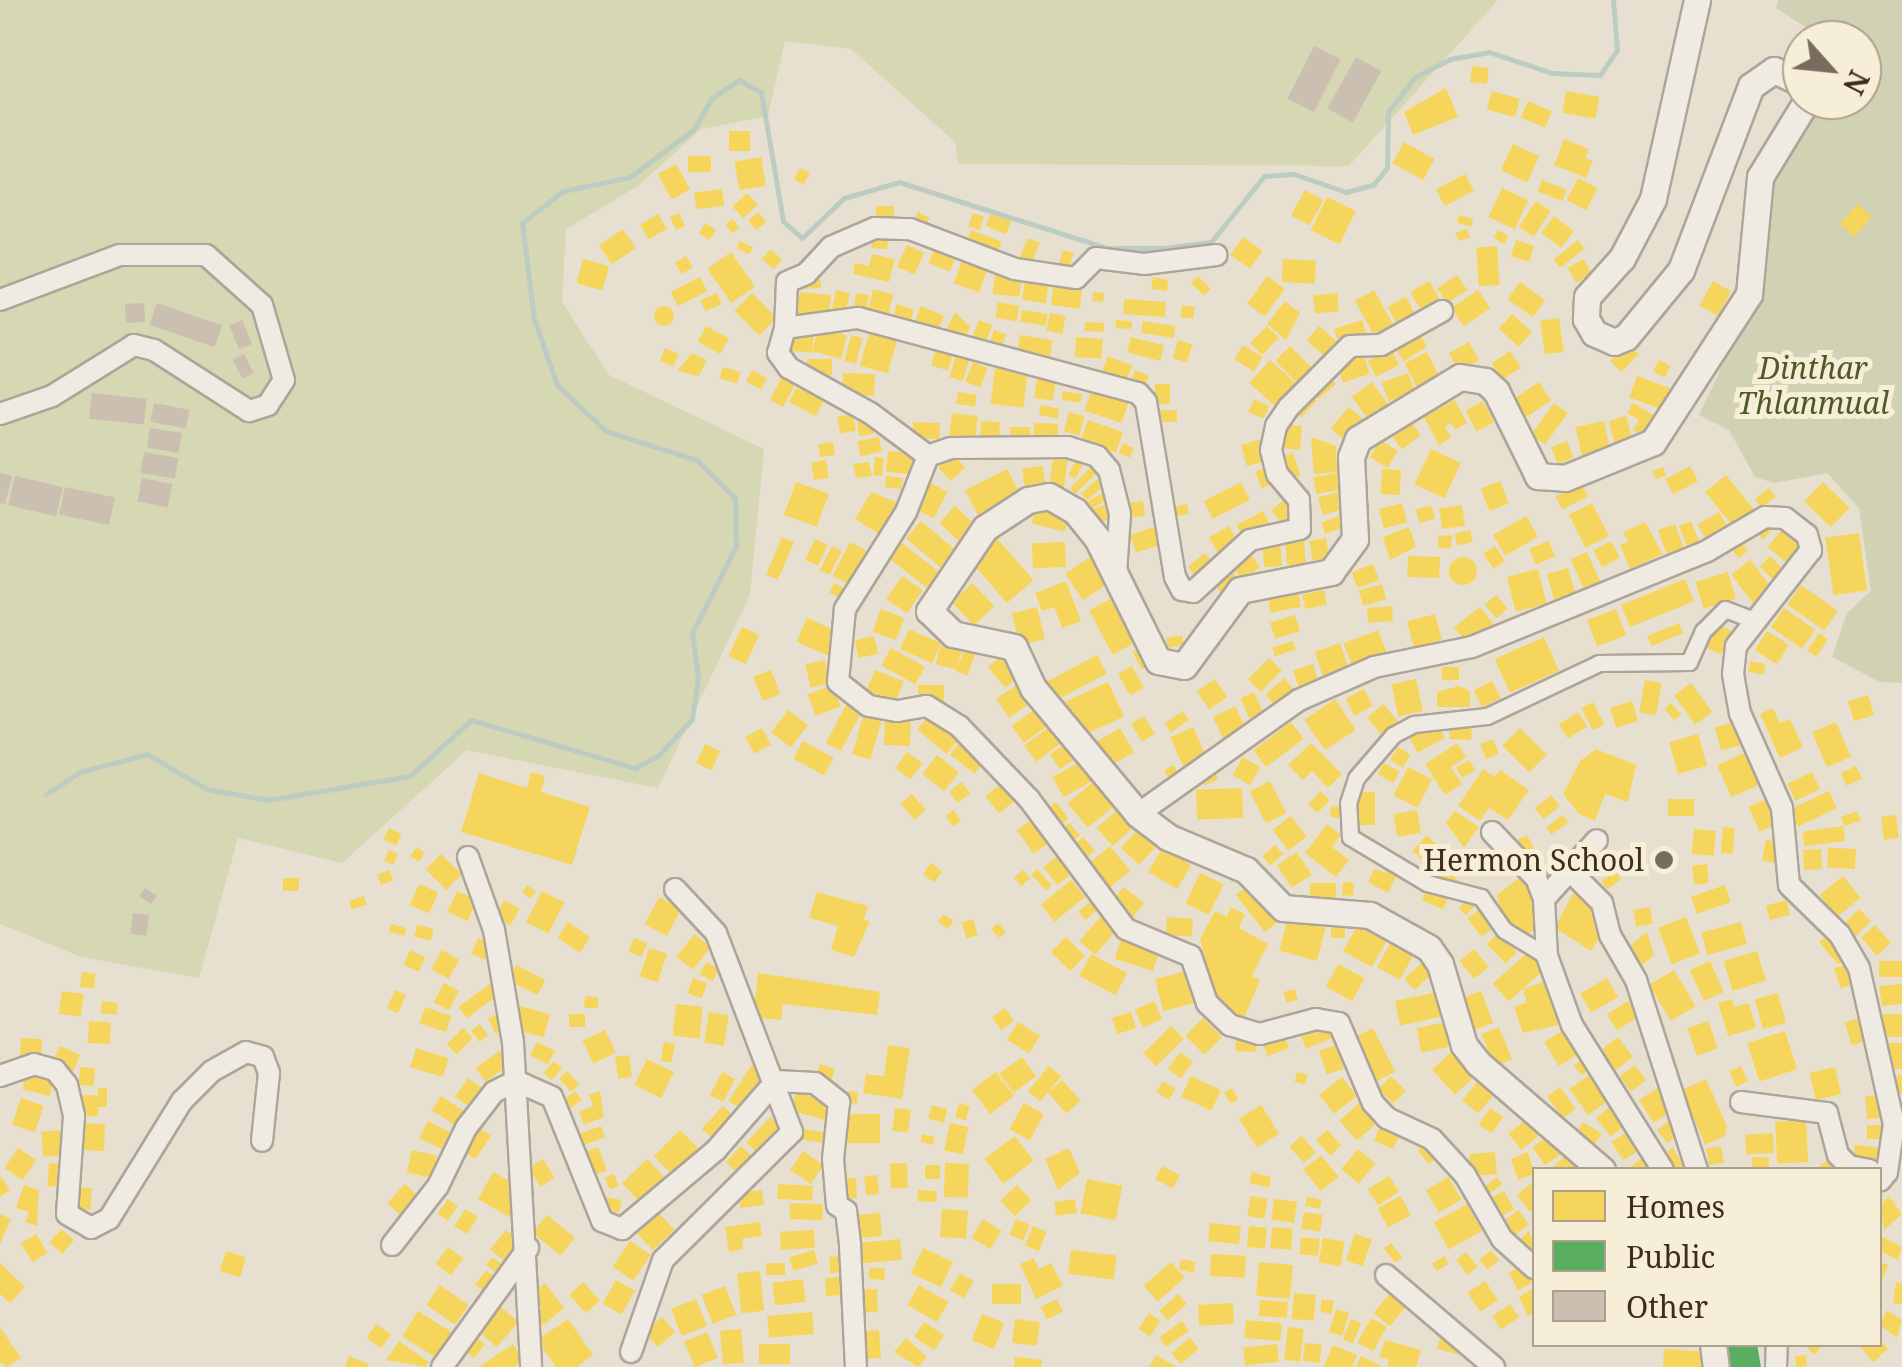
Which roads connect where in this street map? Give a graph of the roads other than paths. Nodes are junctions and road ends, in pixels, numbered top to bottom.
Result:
1 (1697, 0) edge
2 (1782, 74) edge
3 (1796, 120) edge
4 (1216, 255) dead end
5 (0, 300) edge
6 (1442, 311) dead end
7 (785, 328) junction
8 (0, 414) edge
9 (928, 456) junction
10 (1116, 574) junction
11 (1757, 621) junction
12 (1138, 814) junction
13 (1492, 832) dead end
14 (1597, 840) dead end
15 (468, 857) dead end
16 (1573, 874) junction
17 (675, 889) dead end
18 (1544, 900) junction
19 (1547, 956) junction
20 (0, 1076) edge
21 (516, 1081) junction
22 (776, 1081) junction
23 (1741, 1102) dead end
24 (262, 1141) dead end
25 (1598, 1167) edge
26 (1661, 1167) edge
27 (1696, 1167) edge
28 (1854, 1167) edge
29 (1881, 1167) edge
30 (392, 1245) dead end
31 (528, 1248) junction
32 (1532, 1266) edge
33 (1386, 1275) dead end
34 (631, 1352) dead end
35 (442, 1367) edge
36 (531, 1367) edge
37 (856, 1367) edge
38 (1494, 1367) edge

1 - 2 street
3 - 10 street
4 - 7 street
5 - 8 street
6 - 7 street
7 - 9 street
9 - 10 street
9 - 32 street
10 - 12 street
11 - 12 street
11 - 19 street
11 - 29 street
12 - 25 street
13 - 18 street
14 - 16 street
15 - 21 street
16 - 18 street
16 - 27 street
17 - 22 street
18 - 19 street
19 - 26 street
20 - 24 street
21 - 22 street
21 - 30 street
21 - 31 street
22 - 34 street
22 - 37 street
23 - 28 street
31 - 35 street
31 - 36 street
33 - 38 street

